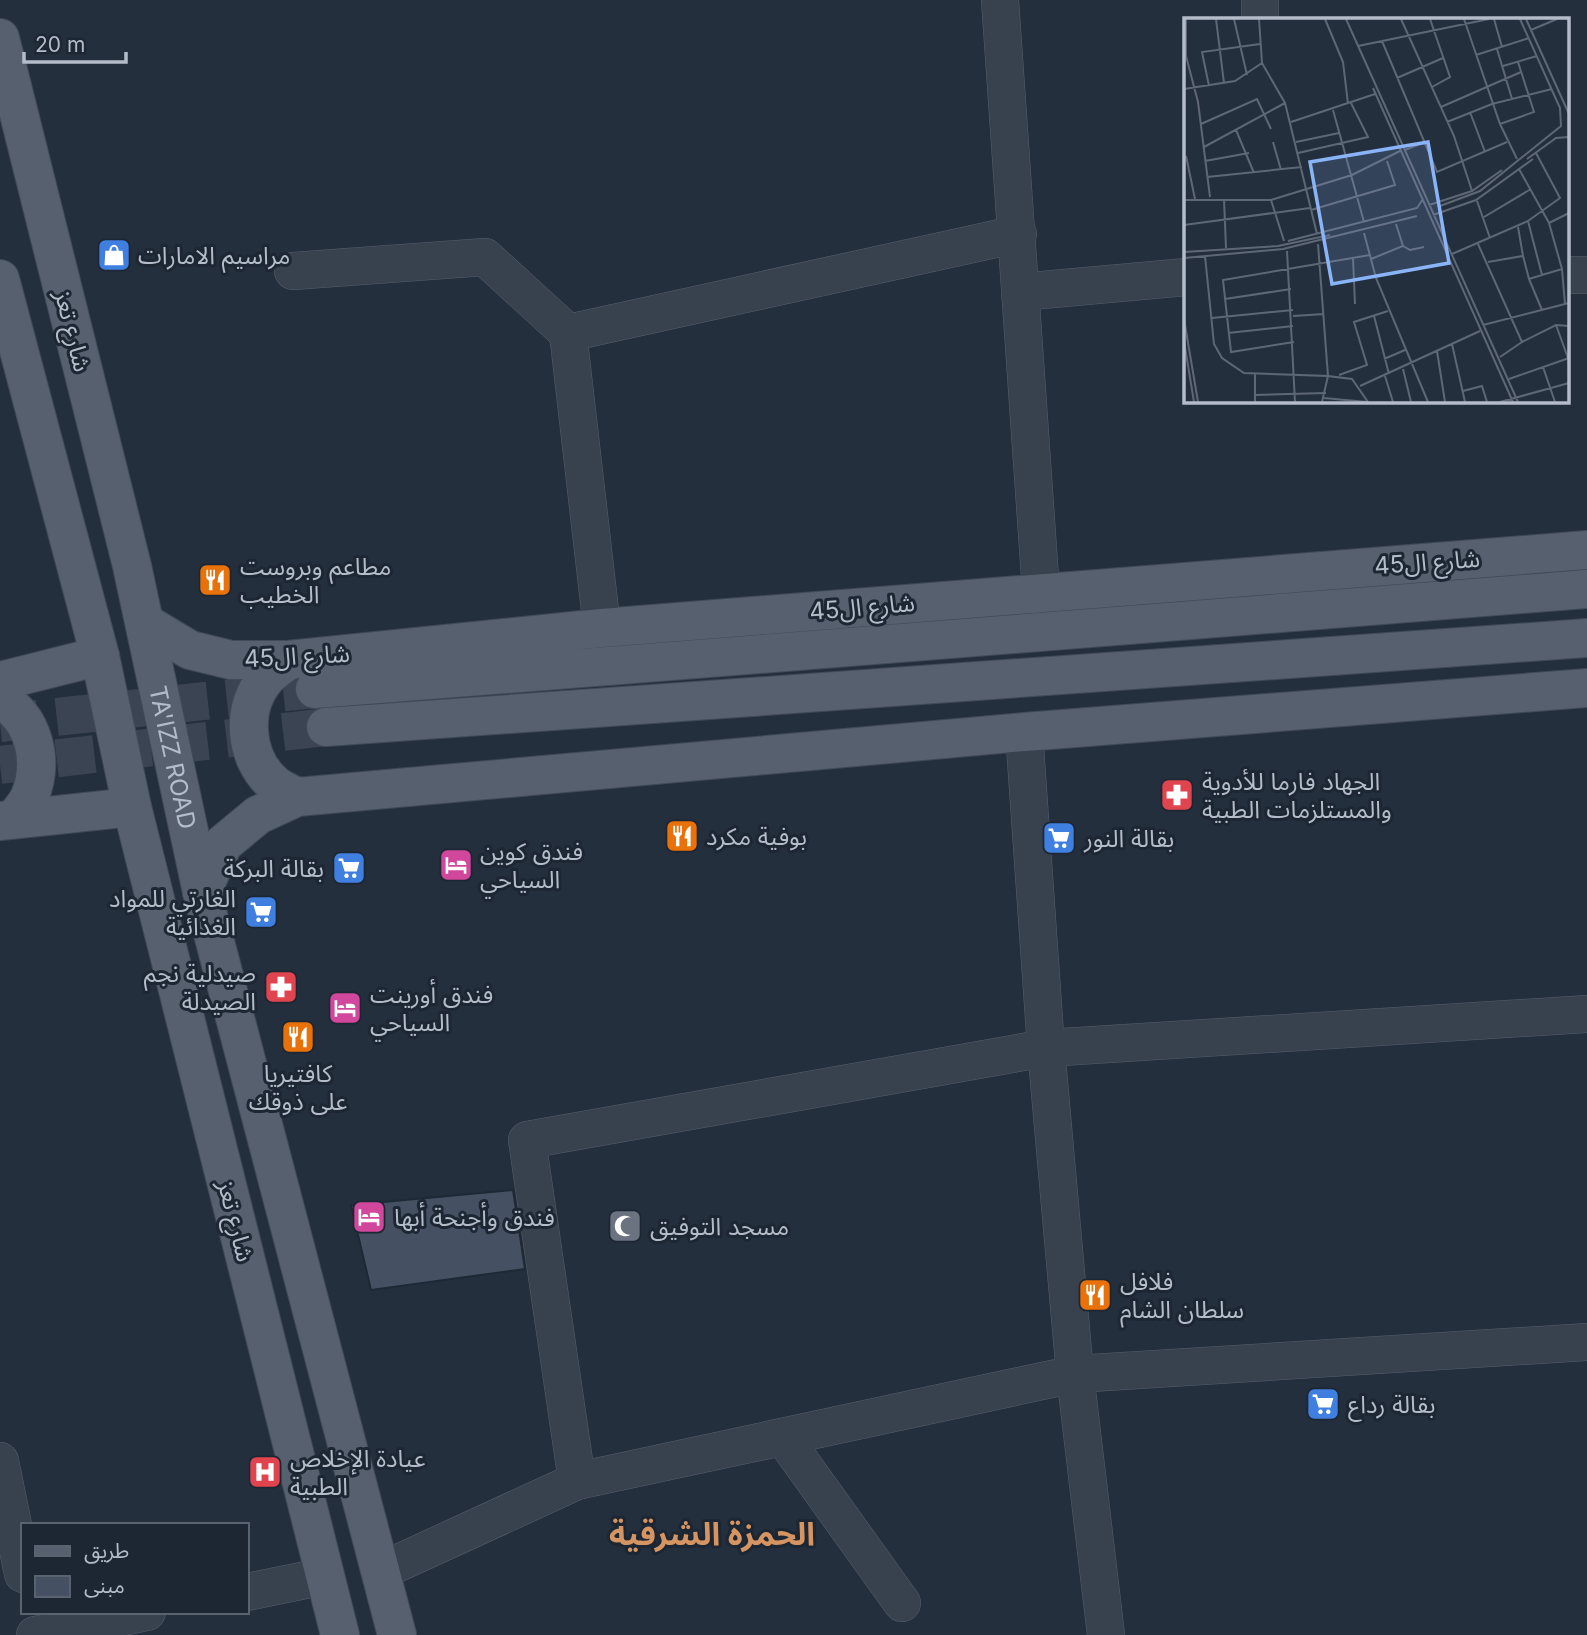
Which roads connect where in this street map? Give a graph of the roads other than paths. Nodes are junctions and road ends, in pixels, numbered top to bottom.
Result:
1 (1000, 0) edge
2 (1260, 0) edge
3 (1260, 18) edge
4 (0, 38) edge
5 (1018, 234) junction
6 (293, 271) dead end
7 (1184, 277) edge
8 (0, 279) edge
9 (1020, 292) junction
10 (568, 334) junction
11 (1587, 550) edge
12 (1587, 589) edge
13 (1041, 592) junction
14 (145, 623) junction
15 (602, 628) junction
16 (1587, 638) edge
17 (100, 656) junction
18 (288, 660) junction
19 (0, 681) edge
20 (1587, 688) edge
21 (315, 689) tunnel mouth
22 (0, 699) edge
23 (326, 727) tunnel mouth
24 (1024, 732) junction
25 (297, 797) junction
26 (132, 807) junction
27 (7, 820) edge
28 (202, 892) junction
29 (1587, 1014) edge
30 (1046, 1048) junction
31 (1587, 1342) edge
32 (1075, 1374) junction
33 (783, 1437) junction
34 (0, 1461) edge
35 (577, 1481) junction
36 (21, 1564) edge
37 (381, 1572) junction
38 (325, 1576) junction
39 (248, 1592) edge
40 (902, 1603) dead end
41 (30, 1614) edge
42 (137, 1614) edge
43 (35, 1635) edge
44 (340, 1635) edge
45 (397, 1635) edge
46 (1106, 1635) edge

1 - 5 street
2 - 3 street
4 - 14 main road, شارع تعز
5 - 9 street
5 - 10 street
6 - 10 street
7 - 9 street
8 - 17 main road
9 - 13 street
10 - 15 street
11 - 13 main road, شارع ال45
12 - 21 main road, شارع ال45
13 - 15 main road, شارع ال45
14 - 18 main road, شارع ال45
14 - 28 main road, TA'IZZ ROAD
15 - 18 main road, شارع ال45
16 - 23 main road
17 - 19 main road
17 - 26 main road, TA'IZZ ROAD
18 - 25 main road
20 - 24 main road
22 - 27 main road
24 - 25 main road
24 - 30 street
25 - 28 main road
26 - 27 main road
26 - 38 main road, شارع تعز
28 - 37 main road, شارع تعز
29 - 30 street
30 - 32 street
30 - 35 street
31 - 32 street
32 - 33 street
32 - 46 street
33 - 35 street
33 - 40 street
34 - 36 street
35 - 37 street
37 - 45 main road, شارع تعز
38 - 39 street
38 - 44 main road, شارع تعز
41 - 43 street
42 - 43 street

